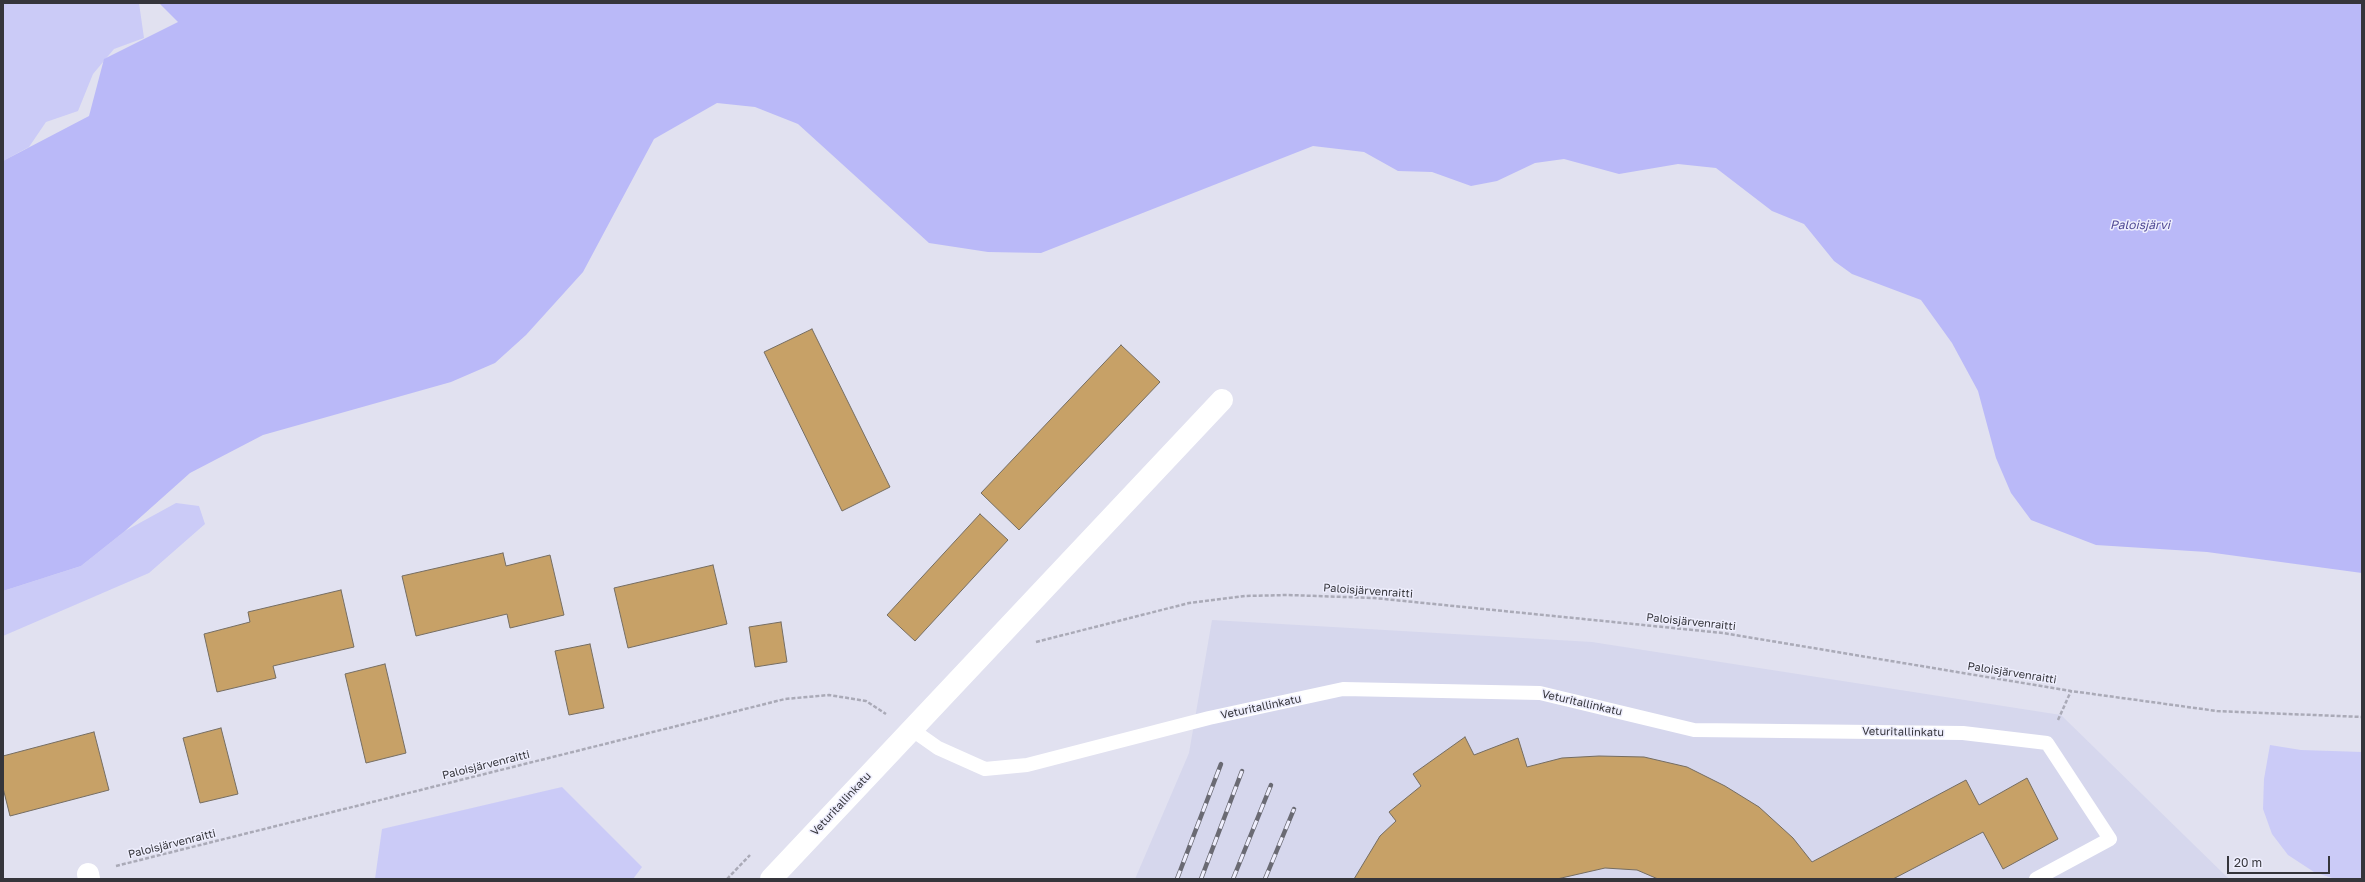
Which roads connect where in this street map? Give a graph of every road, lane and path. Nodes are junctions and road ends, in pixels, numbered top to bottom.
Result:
1 (1222, 400) dead end
2 (1028, 645) dead end
3 (2071, 691) junction
4 (887, 714) dead end
5 (2362, 717) edge
6 (911, 729) junction
7 (2048, 743) junction
8 (88, 876) edge
9 (771, 879) edge
10 (2036, 879) edge

1 - 6 street, Veturitallinkatu
2 - 3 path, Paloisjärvenraitti
3 - 5 path, Paloisjärvenraitti
3 - 7 path
4 - 8 path, Paloisjärvenraitti
6 - 7 lane, Veturitallinkatu
6 - 9 street, Veturitallinkatu
7 - 10 lane

